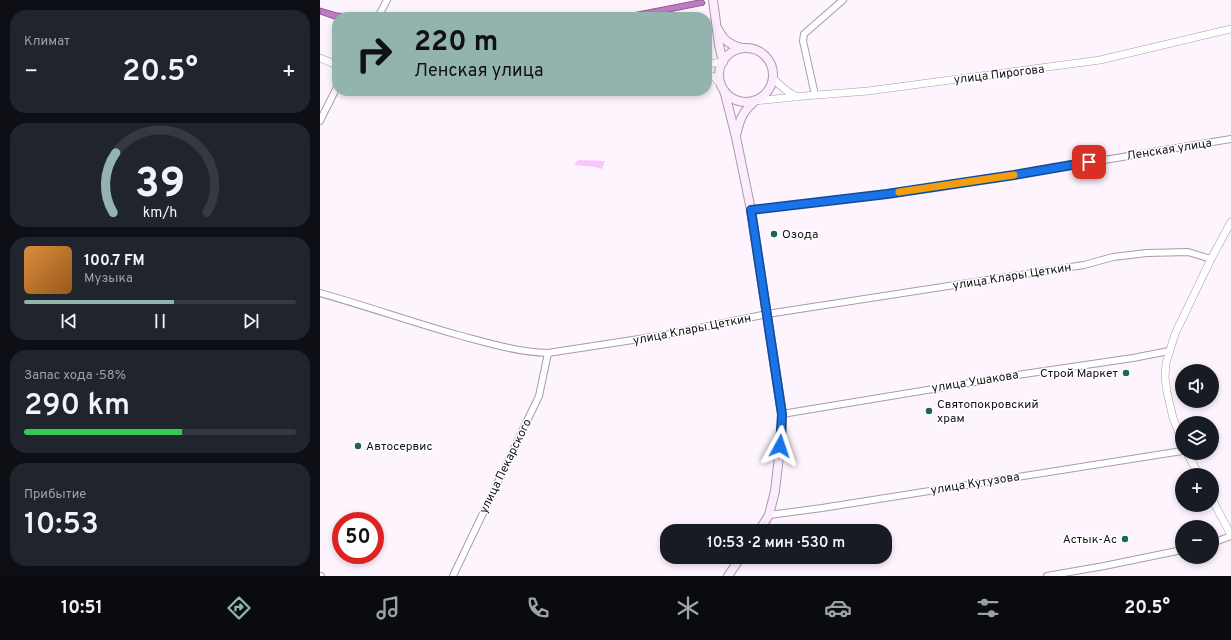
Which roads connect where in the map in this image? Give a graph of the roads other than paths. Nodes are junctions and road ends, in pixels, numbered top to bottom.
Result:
1 (387, 0) edge
2 (713, 0) edge
3 (843, 0) edge
4 (381, 12) edge
5 (716, 24) junction
6 (1230, 30) edge
7 (743, 48) junction
8 (320, 58) edge
9 (723, 62) junction
10 (712, 63) edge
11 (332, 64) edge
12 (712, 76) edge
13 (773, 78) junction
14 (722, 87) junction
15 (815, 95) junction
16 (332, 96) edge
17 (797, 97) junction
18 (754, 101) junction
19 (320, 120) edge
20 (736, 137) junction
21 (1231, 139) edge
22 (751, 210) junction
23 (1231, 222) edge
24 (1211, 258) junction
25 (320, 293) edge
26 (767, 314) junction
27 (1169, 351) junction
28 (548, 353) junction
29 (782, 414) junction
30 (1175, 423) edge
31 (1175, 452) edge
32 (1219, 512) edge
33 (769, 515) junction
34 (763, 524) edge
35 (1231, 535) edge
36 (1219, 540) edge
37 (1175, 551) edge
38 (736, 564) edge
39 (453, 576) edge
40 (728, 576) edge
41 (1047, 576) edge

1 - 4 street
2 - 5 main road
3 - 15 street
5 - 7 main road
5 - 9 main road
6 - 15 street, улица Пирогова
7 - 9 main road
7 - 13 main road
8 - 11 street
9 - 10 street
9 - 14 main road
12 - 14 street
13 - 17 street
13 - 18 main road
14 - 18 main road
14 - 20 main road
15 - 17 street, улица Пирогова
16 - 19 street
17 - 18 street, улица Пирогова
18 - 20 main road
20 - 22 main road
21 - 22 street, Ленская улица
22 - 26 main road
23 - 24 street
24 - 26 street, улица Клары Цеткин
24 - 27 street
25 - 28 street, улица Клары Цеткин
26 - 28 street, улица Клары Цеткин
26 - 29 main road
27 - 29 street, улица Ушакова
27 - 30 street
28 - 39 street, улица Пекарского
29 - 33 main road
31 - 33 street, улица Кутузова
32 - 35 street
33 - 34 main road
35 - 36 street
37 - 41 street
38 - 40 main road

